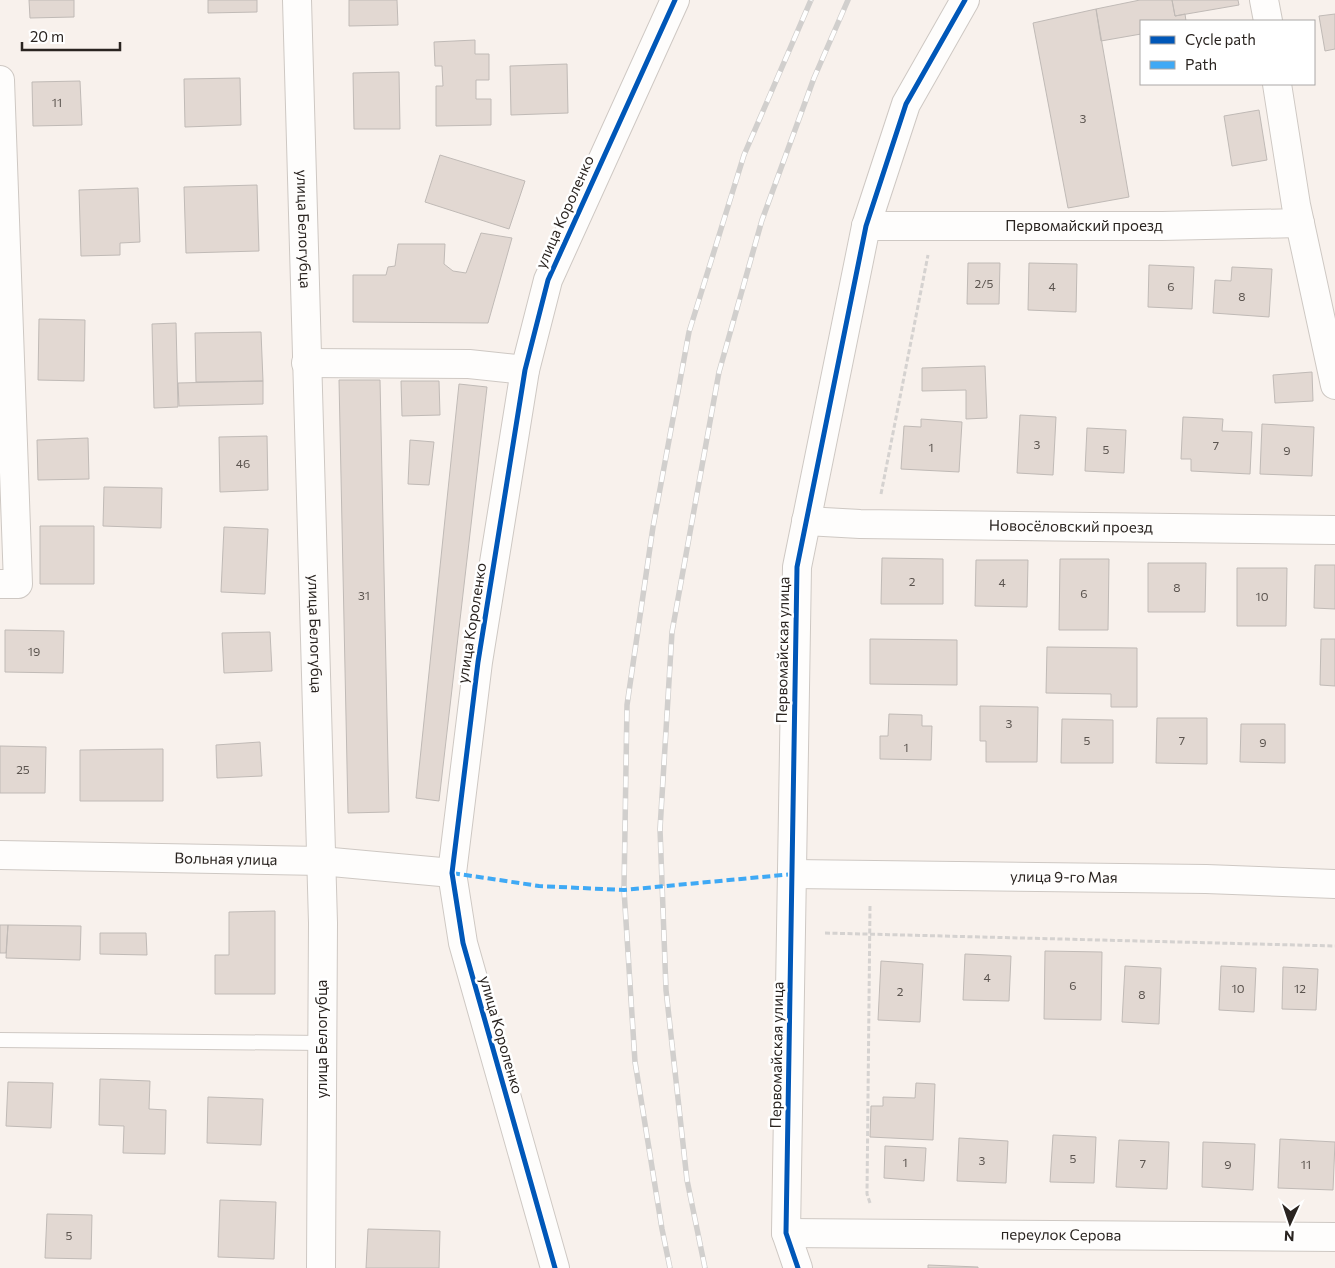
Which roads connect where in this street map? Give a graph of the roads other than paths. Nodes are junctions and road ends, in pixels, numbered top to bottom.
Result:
1 (297, 0) edge
2 (675, 0) edge
3 (965, 0) edge
4 (1264, 0) edge
5 (1268, 20) edge
6 (0, 80) edge
7 (1277, 85) edge
8 (1300, 222) junction
9 (866, 226) junction
10 (306, 363) junction
11 (525, 370) junction
12 (1335, 385) edge
13 (806, 521) junction
14 (1335, 530) edge
15 (0, 584) edge
16 (0, 856) edge
17 (321, 861) junction
18 (452, 873) junction
19 (793, 874) junction
20 (1335, 884) edge
21 (0, 1040) edge
22 (322, 1043) junction
23 (786, 1233) junction
24 (1335, 1237) edge
25 (321, 1268) edge
26 (555, 1268) edge
27 (798, 1268) edge

1 - 10 street, улица Белогубца
2 - 11 street, улица Короленко
3 - 9 street, Первомайская улица
4 - 5 street
6 - 15 street
7 - 8 street
8 - 9 street, Первомайский проезд
8 - 12 street
9 - 13 street, Первомайская улица
10 - 11 street
10 - 17 street, улица Белогубца
11 - 18 street, улица Короленко
13 - 14 street, Новосёловский проезд
13 - 19 street, Первомайская улица
16 - 17 street, Вольная улица
17 - 18 street, Вольная улица
17 - 22 street, улица Белогубца
18 - 26 street, улица Короленко
19 - 20 street, улица 9-го Мая
19 - 23 street, Первомайская улица
21 - 22 lane
22 - 25 street, улица Белогубца
23 - 24 street, переулок Серова
23 - 27 street, Первомайская улица

